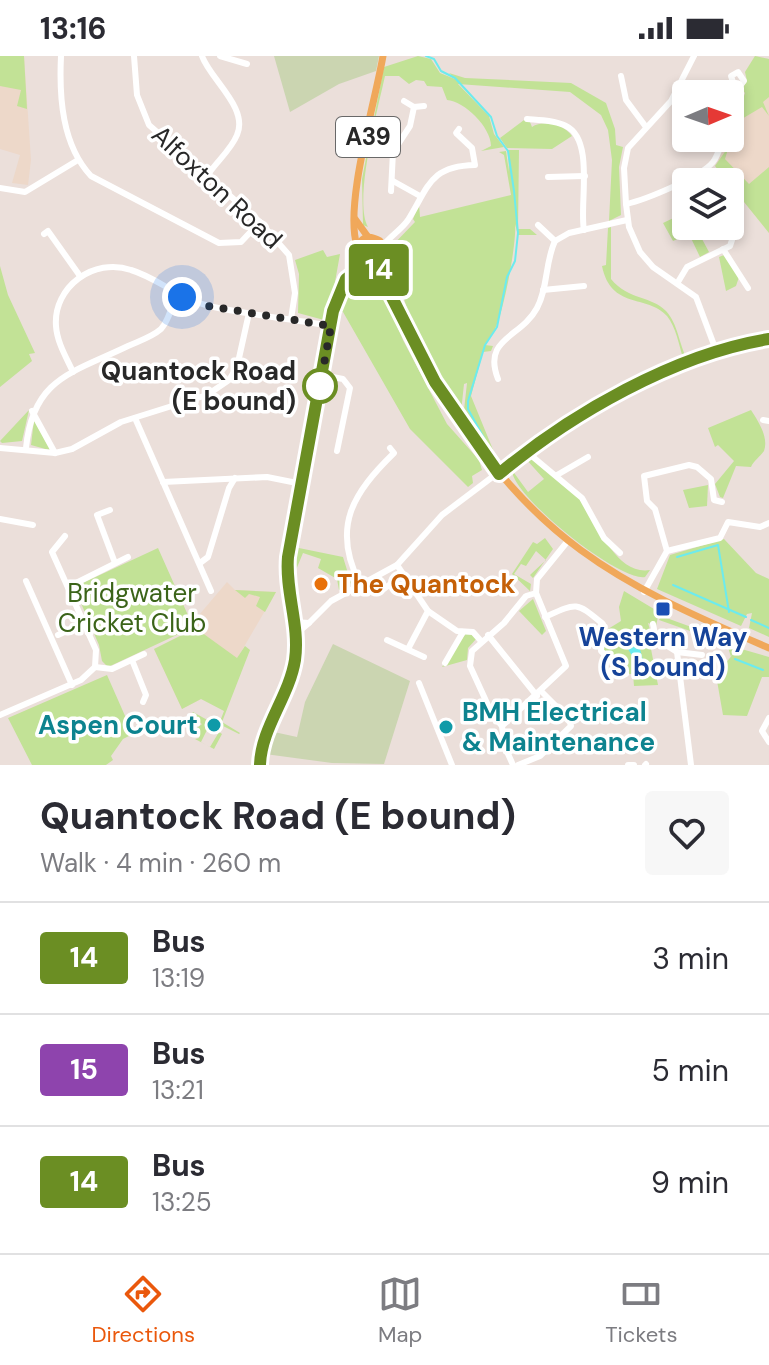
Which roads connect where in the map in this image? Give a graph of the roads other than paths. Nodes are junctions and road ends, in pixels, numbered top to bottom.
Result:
1 (61, 56) edge
2 (134, 56) edge
3 (202, 56) edge
4 (221, 56) edge
5 (383, 56) edge
6 (694, 56) edge
7 (242, 61) edge
8 (209, 71) junction
9 (621, 76) dead end
10 (404, 101) dead end
11 (424, 106) dead end
12 (414, 107) junction
13 (527, 119) dead end
14 (646, 127) junction
15 (456, 133) dead end
16 (718, 152) edge
17 (78, 160) junction
18 (475, 165) junction
19 (479, 175) dead end
20 (207, 176) junction
21 (585, 176) junction
22 (548, 177) dead end
23 (393, 181) junction
24 (0, 188) edge
25 (391, 191) dead end
26 (420, 196) junction
27 (626, 204) junction
28 (355, 219) junction
29 (627, 220) junction
30 (260, 222) junction
31 (538, 225) dead end
32 (584, 230) junction
33 (394, 233) junction
34 (44, 234) dead end
35 (372, 238) junction
36 (731, 240) edge
37 (555, 241) junction
38 (357, 246) junction
39 (723, 249) junction
40 (382, 250) junction
41 (359, 256) junction
42 (370, 263) junction
43 (80, 276) junction
44 (349, 276) junction
45 (678, 282) junction
46 (584, 286) dead end
47 (743, 287) dead end
48 (543, 290) junction
49 (176, 294) junction
50 (396, 299) junction
51 (249, 313) junction
52 (291, 319) junction
53 (331, 326) junction
54 (769, 339) edge
55 (717, 353) junction
56 (73, 372) junction
57 (322, 375) junction
58 (498, 379) dead end
59 (32, 411) junction
60 (135, 418) junction
61 (0, 448) edge
62 (26, 448) junction
63 (337, 451) dead end
64 (527, 452) junction
65 (55, 453) junction
66 (588, 457) dead end
67 (401, 460) dead end
68 (477, 473) dead end
69 (499, 474) junction
70 (557, 475) junction
71 (235, 478) junction
72 (491, 478) dead end
73 (163, 482) junction
74 (302, 484) junction
75 (481, 484) junction
76 (722, 502) dead end
77 (110, 510) dead end
78 (2, 522) edge
79 (769, 523) edge
80 (33, 525) dead end
81 (65, 536) dead end
82 (567, 542) junction
83 (667, 551) junction
84 (620, 553) dead end
85 (128, 557) dead end
86 (115, 563) junction
87 (200, 563) junction
88 (397, 565) junction
89 (403, 574) junction
90 (26, 581) dead end
91 (360, 584) junction
92 (68, 587) junction
93 (384, 589) dead end
94 (211, 591) dead end
95 (644, 592) junction
96 (536, 593) junction
97 (428, 611) junction
98 (545, 617) junction
99 (294, 622) junction
100 (84, 623) junction
101 (309, 623) junction
102 (653, 624) dead end
103 (62, 631) dead end
104 (463, 632) junction
105 (296, 634) junction
106 (488, 635) junction
107 (387, 640) dead end
108 (481, 641) junction
109 (769, 648) edge
110 (408, 649) junction
111 (677, 652) junction
112 (144, 654) dead end
113 (702, 655) dead end
114 (424, 657) dead end
115 (132, 660) junction
116 (445, 663) dead end
117 (95, 667) junction
118 (626, 674) dead end
119 (419, 683) dead end
120 (72, 685) junction
121 (539, 693) junction
122 (148, 697) dead end
123 (0, 715) edge
124 (769, 718) edge
125 (502, 726) junction
126 (769, 742) edge
127 (260, 765) edge
128 (452, 765) edge
129 (516, 765) edge
130 (628, 765) edge
131 (634, 765) edge
132 (691, 765) edge

1 - 17 street
2 - 20 street, Alfoxton Road
3 - 8 street
4 - 7 street
4 - 8 street
5 - 28 main road, A39
6 - 14 street
8 - 20 street
9 - 14 street
10 - 12 street
11 - 12 street
12 - 23 street
13 - 21 street
14 - 27 street
15 - 18 street
16 - 27 street
17 - 24 street
17 - 30 street
18 - 19 street
18 - 26 street
20 - 30 street, Alfoxton Road
21 - 22 street
21 - 32 street
23 - 25 street
23 - 26 street
26 - 33 street
27 - 29 street
28 - 35 main road
28 - 38 main road, A39
29 - 32 street
29 - 45 street
30 - 52 street, Alfoxton Road
31 - 37 street
32 - 37 street
33 - 35 street
33 - 40 street
34 - 43 street
35 - 38 main road
35 - 40 main road
36 - 39 street
37 - 48 street
38 - 41 main road, A39
39 - 45 street
39 - 47 street
40 - 42 main road
40 - 50 main road
41 - 42 main road
41 - 44 main road
42 - 44 main road
42 - 50 main road
43 - 49 street
43 - 56 street
44 - 53 main road
45 - 55 street
46 - 48 street
48 - 58 street
49 - 51 street
49 - 56 street
50 - 69 main road
51 - 52 street
51 - 60 street
52 - 53 street
53 - 57 main road
54 - 55 main road
55 - 64 main road
56 - 59 street
57 - 63 street
57 - 74 main road
59 - 62 street
59 - 65 street
60 - 65 street
60 - 73 street
61 - 62 street
62 - 65 street
64 - 69 main road
64 - 70 street
66 - 70 street
67 - 91 street
68 - 75 street
69 - 82 main road
70 - 84 street
71 - 73 street
71 - 74 street
71 - 87 street
72 - 75 street
73 - 87 street
74 - 99 main road
75 - 88 street
76 - 83 street
77 - 86 street
78 - 80 street
79 - 83 street
81 - 92 street
82 - 95 main road
82 - 96 street
83 - 95 street
85 - 86 street
86 - 92 street
87 - 94 street
88 - 89 street
88 - 91 street
89 - 93 street
89 - 97 street
90 - 120 street
91 - 101 street
92 - 100 street
95 - 109 main road
96 - 98 street
96 - 106 street
97 - 104 street
97 - 110 street
98 - 118 street
98 - 121 street
99 - 101 street
99 - 105 main road
100 - 103 street
100 - 117 street
101 - 105 street
102 - 111 street
104 - 108 street
104 - 116 street
105 - 127 main road
106 - 108 street
106 - 121 street
107 - 110 street
108 - 125 street
110 - 114 street
111 - 113 street
111 - 132 street
112 - 115 street
115 - 117 street
115 - 122 street
117 - 120 street
119 - 128 street
120 - 123 street
121 - 125 street
121 - 129 street
124 - 126 street
125 - 129 street
130 - 131 street

